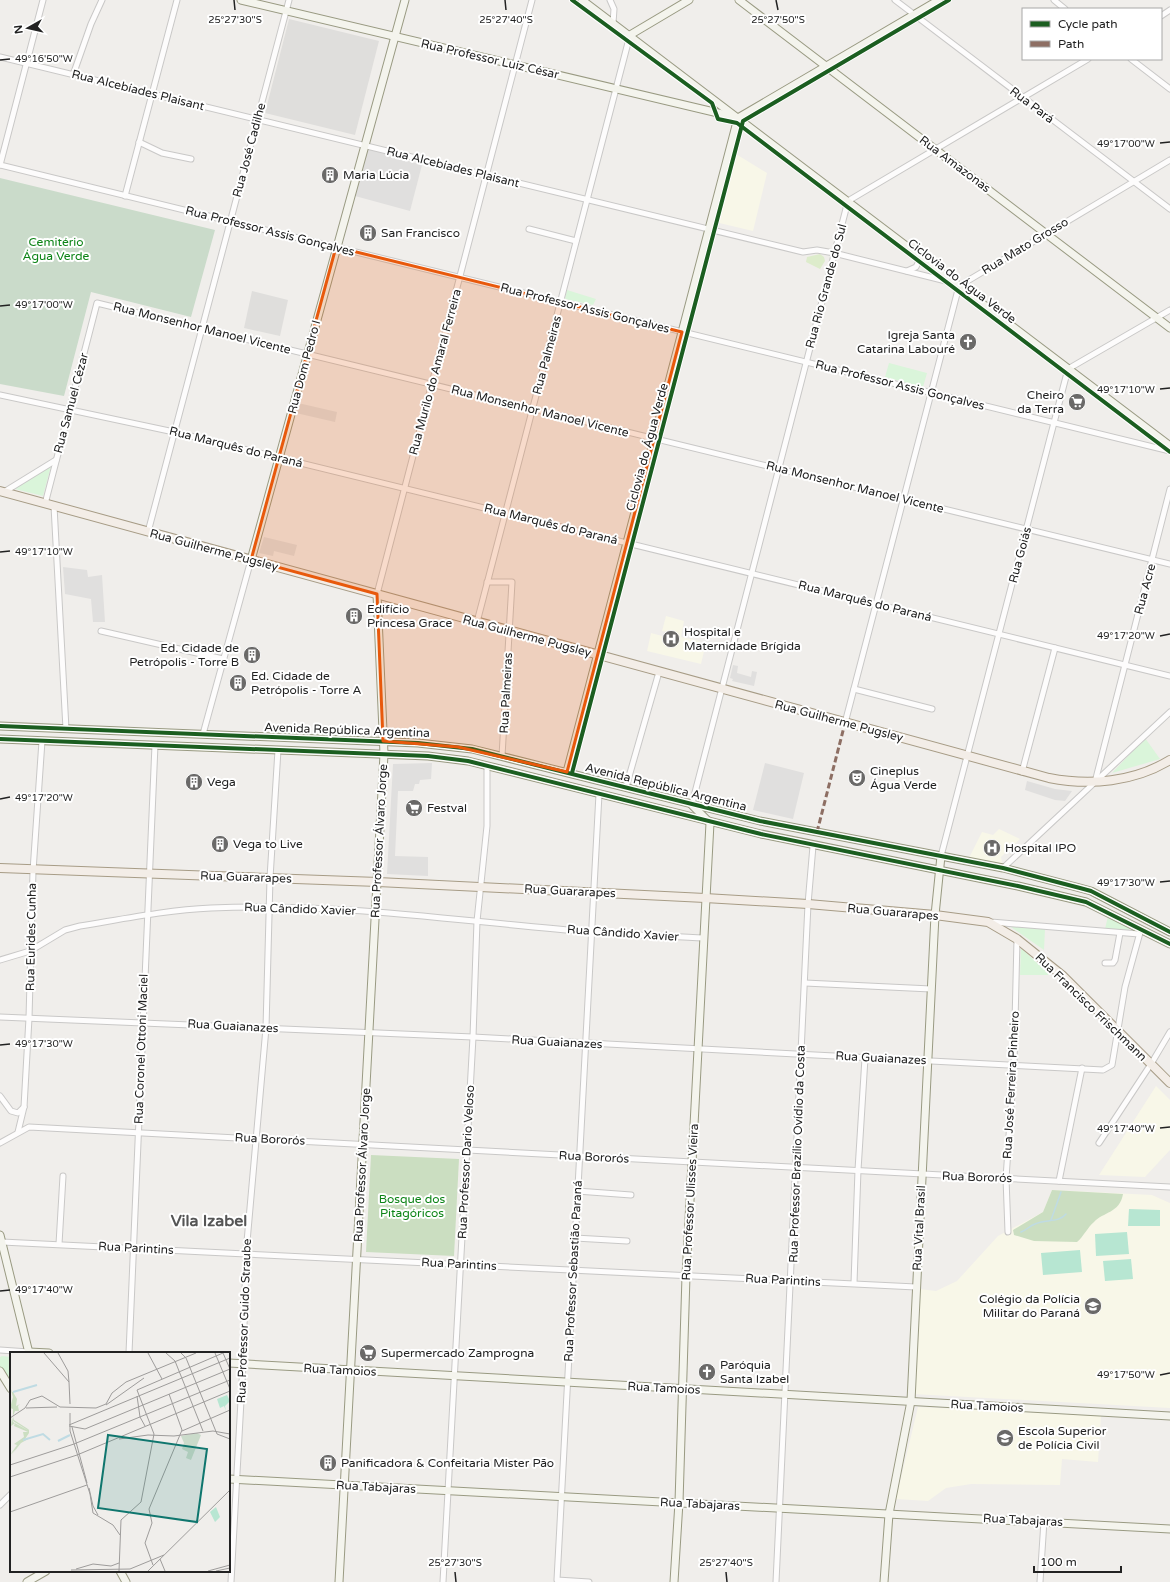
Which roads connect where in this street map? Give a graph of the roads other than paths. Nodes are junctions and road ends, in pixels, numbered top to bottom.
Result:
1 (43, 0) edge
2 (102, 0) edge
3 (177, 0) edge
4 (241, 0) edge
5 (289, 0) edge
6 (404, 0) edge
7 (532, 0) edge
8 (582, 0) edge
9 (610, 0) edge
10 (689, 0) edge
11 (739, 0) edge
12 (895, 0) edge
13 (939, 0) edge
14 (1054, 0) edge
15 (1064, 8) edge
16 (286, 11) junction
17 (914, 15) junction
18 (613, 23) junction
19 (630, 35) junction
20 (394, 37) junction
21 (0, 57) edge
22 (1086, 60) edge
23 (1132, 60) edge
24 (27, 63) junction
25 (516, 65) junction
26 (827, 66) junction
27 (73, 75) junction
28 (1170, 89) edge
29 (616, 90) junction
30 (152, 94) junction
31 (1022, 97) junction
32 (738, 118) junction
33 (257, 119) junction
34 (140, 142) junction
35 (365, 145) junction
36 (936, 150) junction
37 (191, 159) dead end
38 (1170, 160) edge
39 (0, 165) edge
40 (486, 175) junction
41 (1134, 182) junction
42 (125, 196) junction
43 (587, 199) junction
44 (848, 201) junction
45 (1170, 210) edge
46 (230, 221) junction
47 (529, 229) dead end
48 (709, 229) junction
49 (1046, 234) junction
50 (576, 241) junction
51 (336, 247) junction
52 (834, 253) junction
53 (921, 257) junction
54 (906, 271) junction
55 (460, 277) junction
56 (957, 284) junction
57 (560, 302) junction
58 (97, 303) joint
59 (1170, 310) edge
60 (1157, 318) junction
61 (202, 328) junction
62 (1170, 328) edge
63 (682, 332) junction
64 (307, 354) junction
65 (806, 362) junction
66 (1068, 369) junction
67 (432, 384) junction
68 (931, 392) junction
69 (0, 395) edge
70 (533, 409) junction
71 (69, 410) junction
72 (1054, 422) junction
73 (174, 432) junction
74 (654, 438) junction
75 (1170, 446) edge
76 (1170, 451) edge
77 (279, 458) junction
78 (56, 460) junction
79 (779, 469) junction
80 (404, 488) junction
81 (1170, 489) edge
82 (1, 491) edge
83 (903, 499) junction
84 (45, 504) junction
85 (54, 506) junction
86 (505, 513) junction
87 (1026, 529) junction
88 (148, 532) junction
89 (627, 543) junction
90 (250, 560) junction
91 (1152, 560) junction
92 (1170, 564) edge
93 (752, 574) junction
94 (488, 582) junction
95 (377, 594) junction
96 (876, 604) junction
97 (477, 622) junction
98 (509, 630) junction
99 (101, 631) dead end
100 (999, 634) junction
101 (1055, 648) junction
102 (598, 655) junction
103 (223, 659) junction
104 (1125, 665) junction
105 (659, 672) junction
106 (1170, 676) edge
107 (722, 689) junction
108 (854, 689) junction
109 (932, 708) dead end
110 (1170, 712) edge
111 (845, 723) junction
112 (0, 726) edge
113 (66, 729) junction
114 (203, 734) junction
115 (0, 739) edge
116 (42, 741) junction
117 (155, 745) junction
118 (383, 748) junction
119 (278, 750) junction
120 (502, 756) junction
121 (967, 756) junction
122 (1170, 760) edge
123 (487, 766) junction
124 (567, 772) junction
125 (1022, 772) junction
126 (1095, 782) junction
127 (626, 787) junction
128 (599, 794) junction
129 (692, 804) junction
130 (710, 822) junction
131 (813, 846) junction
132 (941, 856) junction
133 (0, 868) edge
134 (1003, 868) junction
135 (32, 871) junction
136 (939, 871) junction
137 (149, 874) junction
138 (270, 878) junction
139 (378, 882) junction
140 (481, 887) junction
141 (593, 892) junction
142 (705, 898) junction
143 (808, 904) junction
144 (270, 907) junction
145 (376, 912) junction
146 (147, 915) junction
147 (935, 915) junction
148 (477, 921) junction
149 (988, 922) junction
150 (592, 932) junction
151 (1140, 932) junction
152 (1170, 932) edge
153 (1120, 933) junction
154 (704, 938) junction
155 (1017, 939) junction
156 (1170, 944) edge
157 (30, 951) junction
158 (0, 960) edge
159 (1105, 963) dead end
160 (805, 983) junction
161 (931, 989) junction
162 (0, 1017) edge
163 (29, 1018) junction
164 (142, 1022) junction
165 (266, 1028) junction
166 (1119, 1030) junction
167 (1170, 1032) edge
168 (370, 1033) junction
169 (473, 1037) junction
170 (587, 1044) junction
171 (698, 1050) junction
172 (801, 1054) junction
173 (865, 1058) junction
174 (928, 1061) junction
175 (1151, 1064) junction
176 (1014, 1065) junction
177 (1082, 1068) junction
178 (1170, 1083) edge
179 (0, 1096) edge
180 (24, 1107) junction
181 (18, 1132) junction
182 (137, 1132) junction
183 (256, 1138) junction
184 (0, 1143) edge
185 (1099, 1143) dead end
186 (362, 1144) junction
187 (467, 1150) junction
188 (579, 1156) junction
189 (692, 1162) junction
190 (797, 1167) junction
191 (858, 1170) junction
192 (922, 1175) junction
193 (63, 1176) dead end
194 (1006, 1178) junction
195 (1059, 1181) junction
196 (1170, 1187) edge
197 (577, 1191) junction
198 (631, 1195) dead end
199 (1008, 1232) dead end
200 (575, 1238) junction
201 (1, 1239) edge
202 (627, 1241) dead end
203 (59, 1244) junction
204 (134, 1248) junction
205 (246, 1253) junction
206 (356, 1259) junction
207 (461, 1264) junction
208 (574, 1270) junction
209 (686, 1276) junction
210 (791, 1280) junction
211 (854, 1283) junction
212 (916, 1287) junction
213 (0, 1350) edge
214 (29, 1352) edge
215 (129, 1352) edge
216 (230, 1363) edge
217 (243, 1364) junction
218 (350, 1370) junction
219 (0, 1371) edge
220 (454, 1376) junction
221 (567, 1382) junction
222 (10, 1387) edge
223 (683, 1390) junction
224 (786, 1395) junction
225 (911, 1402) junction
226 (1170, 1416) edge
227 (233, 1479) edge
228 (344, 1484) junction
229 (448, 1491) junction
230 (10, 1495) edge
231 (560, 1496) junction
232 (679, 1502) junction
233 (0, 1505) edge
234 (780, 1508) junction
235 (889, 1514) junction
236 (1044, 1521) junction
237 (1170, 1529) edge
238 (44, 1572) edge
239 (121, 1572) edge
240 (27, 1582) edge
241 (126, 1582) edge
242 (231, 1582) edge
243 (339, 1582) edge
244 (443, 1582) edge
245 (589, 1582) edge
246 (674, 1582) edge
247 (776, 1582) edge
248 (884, 1582) edge
249 (1040, 1582) edge

1 - 24 street
2 - 27 street
3 - 30 street
4 - 16 street, Rua Professor Luiz César
5 - 16 street, Rua José Cadilhe
6 - 20 street, Rua Dom Pedro I
7 - 25 street, Rua Murilo do Amaral Ferreira
8 - 18 street
9 - 18 street
10 - 19 street
11 - 26 street, Rua Amazonas
12 - 17 street, Rua Pará
13 - 17 street
14 - 15 street
16 - 20 street, Rua Professor Luiz César
16 - 33 street, Rua José Cadilhe
17 - 26 street
17 - 31 street, Rua Pará
18 - 19 street
19 - 29 street, Rua Palmeiras
19 - 32 street
20 - 25 street, Rua Professor Luiz César
20 - 35 street, Rua Dom Pedro I
21 - 24 street, Rua Alcebíades Plaisant
22 - 31 street
23 - 28 street
24 - 27 street, Rua Alcebíades Plaisant
24 - 39 street
25 - 29 street, Rua Professor Luiz César
25 - 40 street, Rua Murilo do Amaral Ferreira
26 - 32 street
26 - 36 street, Rua Amazonas
27 - 30 street, Rua Alcebíades Plaisant
29 - 32 street, Rua Professor Luiz César
29 - 43 street, Rua Palmeiras
30 - 33 street, Rua Alcebíades Plaisant
30 - 34 street
31 - 36 street
31 - 41 street, Rua Pará
32 - 44 street
32 - 48 street
33 - 35 street, Rua Alcebíades Plaisant
33 - 46 street, Rua José Cadilhe
34 - 37 street
34 - 42 street
35 - 40 street, Rua Alcebíades Plaisant
35 - 51 street, Rua Dom Pedro I
36 - 44 street
36 - 49 street, Rua Amazonas
38 - 41 street, Rua Mato Grosso
39 - 42 street, Rua Professor Assis Gonçalves
40 - 43 street, Rua Alcebíades Plaisant
40 - 55 street, Rua Murilo do Amaral Ferreira
41 - 45 street, Rua Pará
41 - 49 street, Rua Mato Grosso
42 - 46 street, Rua Professor Assis Gonçalves
43 - 48 street, Rua Alcebíades Plaisant
43 - 50 street, Rua Palmeiras
44 - 52 street, Rua Rio Grande do Sul
44 - 53 street
46 - 51 street, Rua Professor Assis Gonçalves
46 - 61 street, Rua José Cadilhe
47 - 50 street
48 - 52 street, Rua Alcebíades Plaisant
48 - 63 street
49 - 56 street, Rua Mato Grosso
49 - 60 street, Rua Amazonas
50 - 57 street, Rua Palmeiras
51 - 55 street, Rua Professor Assis Gonçalves
51 - 64 street, Rua Dom Pedro I
52 - 54 street, Rua Alcebíades Plaisant
52 - 65 street, Rua Rio Grande do Sul
53 - 54 street
53 - 56 street
54 - 56 street, Rua Alcebíades Plaisant
55 - 57 street, Rua Professor Assis Gonçalves
55 - 67 street, Rua Murilo do Amaral Ferreira
56 - 66 street
56 - 68 street
57 - 63 street, Rua Professor Assis Gonçalves
57 - 70 street, Rua Palmeiras
58 - 61 street, Rua Monsenhor Manoel Vicente
58 - 71 street, Rua Samuel Cézar
59 - 60 street
60 - 62 street, Rua Amazonas
60 - 66 street
61 - 64 street, Rua Monsenhor Manoel Vicente
61 - 73 street, Rua José Cadilhe
63 - 65 street, Rua Professor Assis Gonçalves
63 - 74 street
64 - 67 street, Rua Monsenhor Manoel Vicente
64 - 77 street, Rua Dom Pedro I
65 - 68 street, Rua Professor Assis Gonçalves
65 - 79 street, Rua Rio Grande do Sul
66 - 72 street, Rua Goiás
66 - 75 street
67 - 70 street, Rua Monsenhor Manoel Vicente
67 - 80 street, Rua Murilo do Amaral Ferreira
68 - 72 street, Rua Professor Assis Gonçalves
68 - 83 street
69 - 71 street, Rua Marquês do Paraná
70 - 74 street, Rua Monsenhor Manoel Vicente
70 - 86 street, Rua Palmeiras
71 - 73 street, Rua Marquês do Paraná
71 - 78 street, Rua Samuel Cézar
72 - 76 street, Rua Professor Assis Gonçalves
72 - 87 street, Rua Goiás
73 - 77 street, Rua Marquês do Paraná
73 - 88 street, Rua José Cadilhe
74 - 79 street, Rua Monsenhor Manoel Vicente
74 - 89 street
77 - 80 street, Rua Marquês do Paraná
77 - 90 street, Rua Dom Pedro I
78 - 82 street
78 - 84 street, Rua Samuel Cézar
79 - 83 street, Rua Monsenhor Manoel Vicente
79 - 93 street, Rua Rio Grande do Sul
80 - 86 street, Rua Marquês do Paraná
80 - 95 street, Rua Murilo do Amaral Ferreira
81 - 91 street, Rua Acre
82 - 84 main road, Rua Guilherme Pugsley
83 - 87 street, Rua Monsenhor Manoel Vicente
83 - 96 street
84 - 85 main road, Rua Guilherme Pugsley
85 - 88 main road, Rua Guilherme Pugsley
85 - 113 street
86 - 89 street, Rua Marquês do Paraná
86 - 94 street, Rua Palmeiras
87 - 91 street, Rua Monsenhor Manoel Vicente
87 - 100 street, Rua Goiás
88 - 90 main road, Rua Guilherme Pugsley
89 - 93 street, Rua Marquês do Paraná
89 - 102 street
90 - 95 main road, Rua Guilherme Pugsley
90 - 103 street, Rua Dom Pedro I
91 - 92 street, Rua Monsenhor Manoel Vicente
91 - 104 street, Rua Acre
93 - 96 street, Rua Marquês do Paraná
93 - 107 street, Rua Rio Grande do Sul
94 - 97 street, Rua Palmeiras
94 - 98 street, Rua Palmeiras
95 - 97 main road, Rua Guilherme Pugsley
95 - 118 street, Rua Murilo do Amaral Ferreira
96 - 100 street, Rua Marquês do Paraná
96 - 108 street
97 - 98 main road, Rua Guilherme Pugsley
98 - 102 main road, Rua Guilherme Pugsley
98 - 120 street, Rua Palmeiras
99 - 103 street
100 - 101 street, Rua Marquês do Paraná
100 - 121 street, Rua Goiás
101 - 104 street, Rua Marquês do Paraná
101 - 125 street
102 - 105 main road, Rua Guilherme Pugsley
102 - 124 street
103 - 114 street, Rua Dom Pedro I
104 - 106 street, Rua Marquês do Paraná
104 - 126 street, Rua Acre
105 - 107 main road, Rua Guilherme Pugsley
105 - 127 street
107 - 111 main road, Rua Guilherme Pugsley
107 - 129 street, Rua Rio Grande do Sul
108 - 109 street
108 - 111 street
110 - 126 street
111 - 121 main road, Rua Guilherme Pugsley
112 - 113 street, Avenida República Argentina
113 - 114 street, Avenida República Argentina
114 - 118 street, Avenida República Argentina
115 - 116 street, Avenida República Argentina
116 - 117 street, Avenida República Argentina
116 - 135 street, Rua Eurides Cunha
117 - 119 street, Avenida República Argentina
117 - 137 street, Rua Coronel Ottoni Maciel
118 - 119 street, Avenida República Argentina
118 - 120 street, Avenida República Argentina
118 - 123 street, Avenida República Argentina
118 - 139 street, Rua Professor Álvaro Jorge
119 - 138 street, Rua Professor Guido Straube
120 - 124 street, Avenida República Argentina
121 - 125 main road, Rua Guilherme Pugsley
121 - 132 street, Rua Goiás
122 - 126 main road, Rua Guilherme Pugsley
123 - 128 street, Avenida República Argentina
123 - 140 street, Rua Professor Dario Veloso
124 - 127 street, Avenida República Argentina
125 - 126 main road, Rua Guilherme Pugsley
126 - 134 street
127 - 129 street, Avenida República Argentina
128 - 130 street, Avenida República Argentina
128 - 141 street, Rua Professor Sebastião Paraná
129 - 130 street
129 - 132 street, Avenida República Argentina
130 - 131 street, Avenida República Argentina
130 - 142 street, Rua Professor Ulisses Vieira
131 - 136 street, Avenida República Argentina
131 - 143 street, Rua Professor Brazílio Ovídio da Costa
132 - 134 street, Avenida República Argentina
132 - 136 street, Rua Vital Brasil
133 - 135 main road, Rua Guararapes
134 - 152 street, Avenida República Argentina
135 - 137 main road, Rua Guararapes
135 - 157 street, Rua Eurides Cunha
136 - 147 street, Rua Vital Brasil
136 - 151 street, Avenida República Argentina
137 - 138 main road, Rua Guararapes
137 - 146 street, Rua Coronel Ottoni Maciel
138 - 139 main road, Rua Guararapes
138 - 144 street, Rua Professor Guido Straube
139 - 140 main road, Rua Guararapes
139 - 145 street, Rua Professor Álvaro Jorge
140 - 141 main road, Rua Guararapes
140 - 148 street, Rua Professor Dario Veloso
141 - 142 main road, Rua Guararapes
141 - 150 street, Rua Professor Sebastião Paraná
142 - 143 main road, Rua Guararapes
142 - 154 street, Rua Professor Ulisses Vieira
143 - 147 main road, Rua Guararapes
143 - 160 street, Rua Professor Brazílio Ovídio da Costa
144 - 145 street, Rua Cândido Xavier
144 - 146 street, Rua Cândido Xavier
144 - 165 street, Rua Professor Guido Straube
145 - 148 street, Rua Cândido Xavier
145 - 168 street, Rua Professor Álvaro Jorge
146 - 157 street, Rua Cândido Xavier
146 - 164 street, Rua Coronel Ottoni Maciel
147 - 149 main road, Rua Guararapes
147 - 161 street, Rua Vital Brasil
148 - 150 street, Rua Cândido Xavier
148 - 169 street, Rua Professor Dario Veloso
149 - 153 street, Rua Guararapes
149 - 155 main road, Rua Francisco Frischmann
150 - 154 street, Rua Cândido Xavier
150 - 170 street, Rua Professor Sebastião Paraná
151 - 153 street, Rua Guararapes
151 - 156 street, Avenida República Argentina
151 - 166 street
153 - 159 street
154 - 171 street, Rua Professor Ulisses Vieira
155 - 166 main road, Rua Francisco Frischmann
155 - 176 street, Rua José Ferreira Pinheiro
157 - 158 street, Rua Cândido Xavier
157 - 163 street, Rua Eurides Cunha
160 - 161 street
160 - 172 street, Rua Professor Brazílio Ovídio da Costa
161 - 174 street, Rua Vital Brasil
162 - 163 street, Rua Guaianazes
163 - 164 street, Rua Guaianazes
163 - 180 street, Rua Eurides Cunha
164 - 165 street, Rua Guaianazes
164 - 182 street, Rua Coronel Ottoni Maciel
165 - 168 street, Rua Guaianazes
165 - 183 street, Rua Professor Guido Straube
166 - 175 main road, Rua Francisco Frischmann
166 - 177 street, Rua Guaianazes
167 - 175 street
168 - 169 street, Rua Guaianazes
168 - 186 street, Rua Professor Álvaro Jorge
169 - 170 street, Rua Guaianazes
169 - 187 street, Rua Professor Dario Veloso
170 - 171 street, Rua Guaianazes
170 - 188 street, Rua Professor Sebastião Paraná
171 - 172 street, Rua Guaianazes
171 - 189 street, Rua Professor Ulisses Vieira
172 - 173 street, Rua Guaianazes
172 - 190 street, Rua Professor Brazílio Ovídio da Costa
173 - 174 street, Rua Guaianazes
173 - 191 street
174 - 176 street, Rua Guaianazes
174 - 192 street, Rua Vital Brasil
175 - 178 main road, Rua Francisco Frischmann
175 - 185 street
176 - 177 street, Rua Guaianazes
176 - 194 street, Rua José Ferreira Pinheiro
177 - 195 street
179 - 180 street
180 - 181 street, Rua Eurides Cunha
181 - 182 street, Rua Bororós
181 - 184 street, Rua Bororós
182 - 183 street, Rua Bororós
182 - 204 street, Rua Coronel Ottoni Maciel
183 - 186 street, Rua Bororós
183 - 205 street, Rua Professor Guido Straube
186 - 187 street, Rua Bororós
186 - 206 street, Rua Professor Álvaro Jorge
187 - 188 street, Rua Bororós
187 - 207 street, Rua Professor Dario Veloso
188 - 189 street, Rua Bororós
188 - 197 street, Rua Professor Sebastião Paraná
189 - 190 street, Rua Bororós
189 - 209 street, Rua Professor Ulisses Vieira
190 - 191 street, Rua Bororós
190 - 210 street, Rua Professor Brazílio Ovídio da Costa
191 - 192 street, Rua Bororós
191 - 211 street
192 - 194 street, Rua Bororós
192 - 212 street, Rua Vital Brasil
193 - 203 street
194 - 195 street, Rua Bororós
194 - 199 street, Rua José Ferreira Pinheiro
195 - 196 street, Rua Bororós
197 - 198 street
197 - 200 street, Rua Professor Sebastião Paraná
200 - 202 street
200 - 208 street, Rua Professor Sebastião Paraná
201 - 203 street, Rua Parintins
201 - 214 street
203 - 204 street, Rua Parintins
204 - 205 street, Rua Parintins
204 - 215 street, Rua Coronel Ottoni Maciel
205 - 206 street, Rua Parintins
205 - 217 street, Rua Professor Guido Straube
206 - 207 street, Rua Parintins
206 - 218 street, Rua Professor Álvaro Jorge
207 - 208 street, Rua Parintins
207 - 220 street, Rua Professor Dario Veloso
208 - 209 street, Rua Parintins
208 - 221 street, Rua Professor Sebastião Paraná
209 - 210 street, Rua Parintins
209 - 223 street, Rua Professor Ulisses Vieira
210 - 211 street, Rua Parintins
210 - 224 street, Rua Professor Brazílio Ovídio da Costa
211 - 212 street, Rua Parintins
212 - 225 street, Rua Vital Brasil
213 - 214 street
216 - 217 street, Rua Tamoios
217 - 218 street, Rua Tamoios
217 - 227 street, Rua Professor Guido Straube
218 - 220 street, Rua Tamoios
218 - 228 street, Rua Professor Álvaro Jorge
219 - 222 street
220 - 221 street, Rua Tamoios
220 - 229 street, Rua Professor Dario Veloso
221 - 223 street, Rua Tamoios
221 - 231 street, Rua Professor Sebastião Paraná
223 - 224 street, Rua Tamoios
223 - 232 street, Rua Professor Ulisses Vieira
224 - 225 street, Rua Tamoios
224 - 234 street, Rua Professor Brazílio Ovídio da Costa
225 - 226 street, Rua Tamoios
225 - 235 street, Rua Vital Brasil
227 - 228 street, Rua Tabajaras
227 - 242 street, Rua Professor Guido Straube
228 - 229 street, Rua Tabajaras
228 - 243 street, Rua Professor Álvaro Jorge
229 - 231 street, Rua Tabajaras
229 - 244 street, Rua Professor Dario Veloso
230 - 233 street
231 - 232 street, Rua Tabajaras
231 - 245 street, Rua Professor Sebastião Paraná
232 - 234 street, Rua Tabajaras
232 - 246 street, Rua Professor Ulisses Vieira
234 - 235 street, Rua Tabajaras
234 - 247 street, Rua Professor Brazílio Ovídio da Costa
235 - 236 street, Rua Tabajaras
235 - 248 street, Rua Vital Brasil
236 - 237 street, Rua Tabajaras
236 - 249 street
238 - 240 street
239 - 241 street

